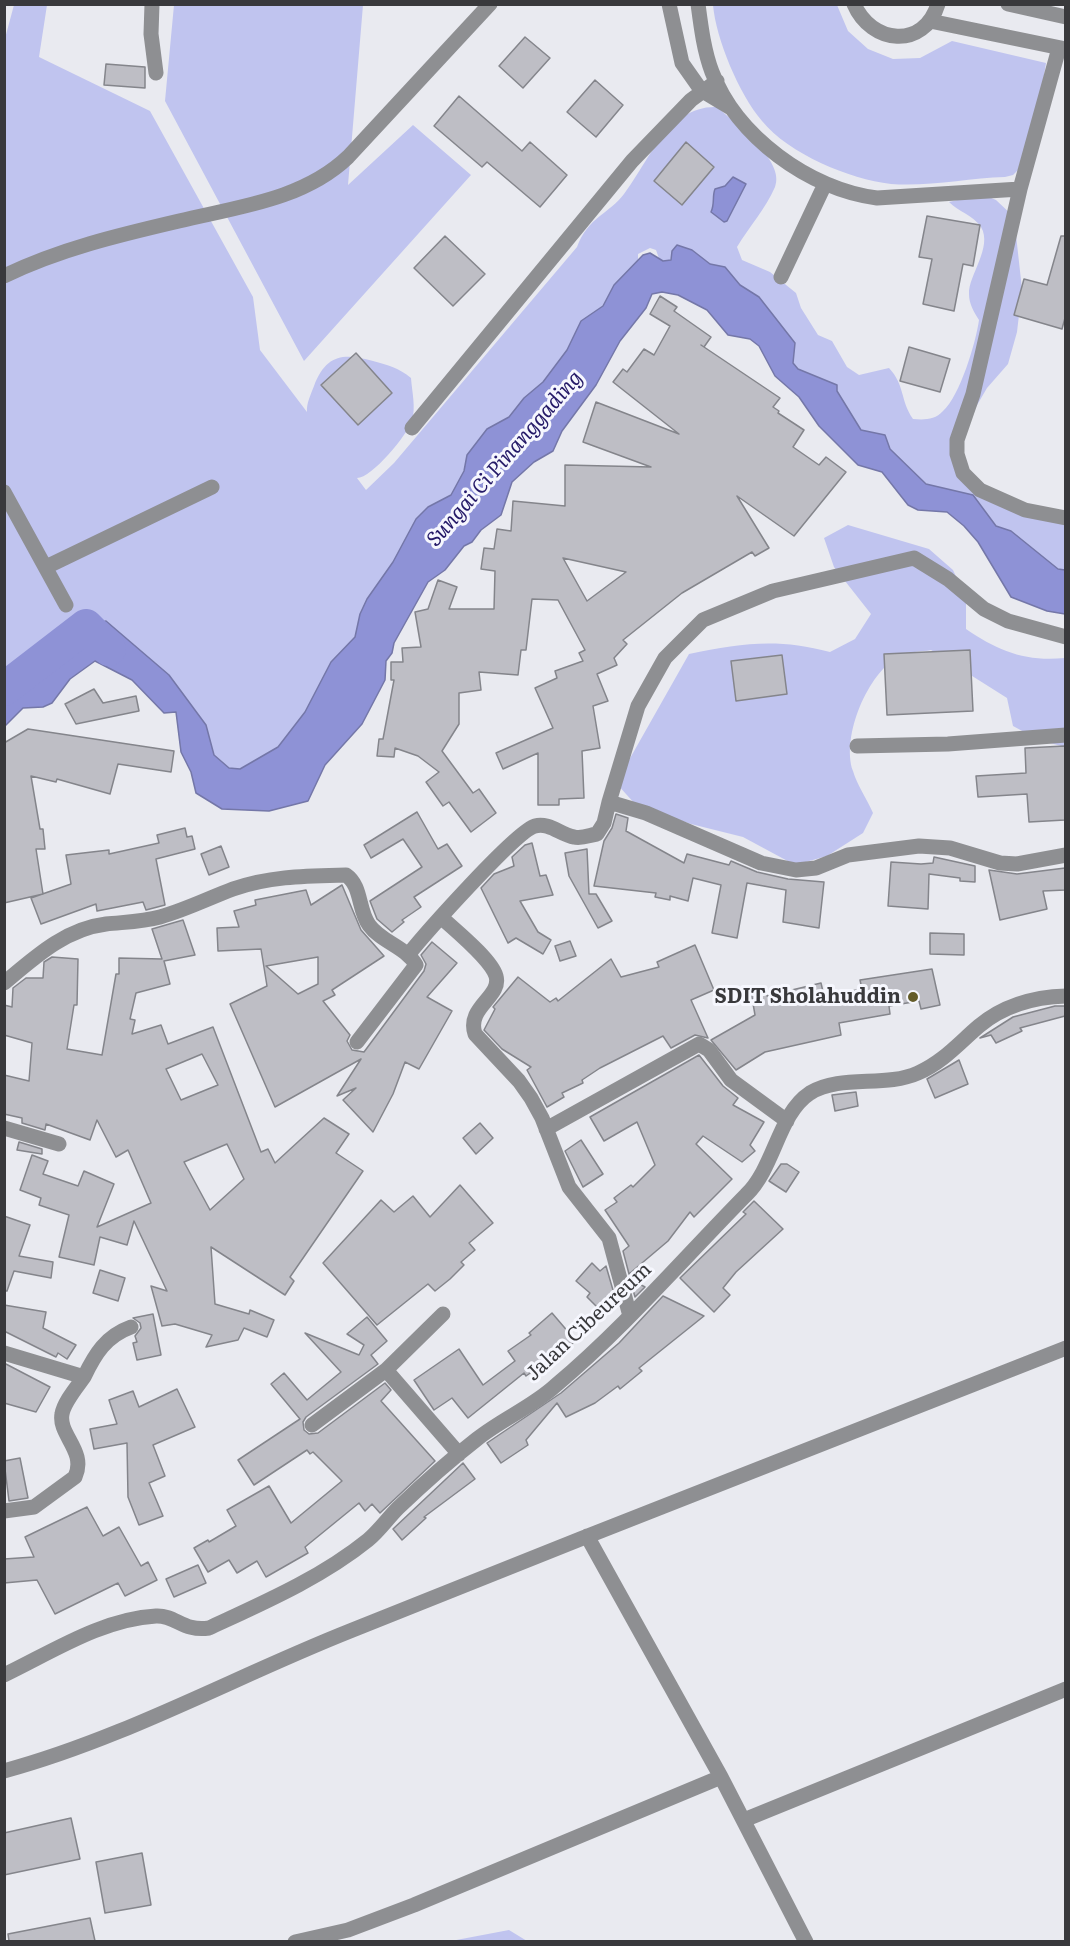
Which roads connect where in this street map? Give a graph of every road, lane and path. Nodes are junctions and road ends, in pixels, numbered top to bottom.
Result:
1 (152, 4) edge
2 (490, 4) edge
3 (669, 4) edge
4 (698, 4) edge
5 (854, 4) edge
6 (938, 4) edge
7 (1008, 4) edge
8 (1065, 17) edge
9 (930, 21) junction
10 (1062, 48) edge
11 (156, 73) dead end
12 (717, 81) junction
13 (701, 90) junction
14 (733, 110) junction
15 (825, 184) junction
16 (1020, 189) junction
17 (4, 276) edge
18 (781, 277) dead end
19 (412, 428) dead end
20 (212, 487) dead end
21 (4, 492) edge
22 (1065, 518) edge
23 (46, 567) junction
24 (66, 605) dead end
25 (1065, 637) edge
26 (1065, 735) edge
27 (857, 746) dead end
28 (609, 801) junction
29 (1065, 855) edge
30 (442, 918) junction
31 (408, 955) junction
32 (4, 983) edge
33 (1065, 996) edge
34 (357, 1042) dead end
35 (787, 1121) junction
36 (4, 1128) edge
37 (546, 1129) junction
38 (59, 1144) dead end
39 (443, 1314) dead end
40 (630, 1316) junction
41 (131, 1327) dead end
42 (1065, 1348) edge
43 (4, 1353) edge
44 (386, 1370) junction
45 (84, 1377) junction
46 (312, 1425) dead end
47 (459, 1454) junction
48 (4, 1511) edge
49 (587, 1536) junction
50 (4, 1675) edge
51 (1065, 1689) edge
52 (4, 1771) edge
53 (721, 1777) junction
54 (744, 1820) junction
55 (295, 1941) edge
56 (806, 1941) edge

1 - 11 street
2 - 17 street
3 - 13 street
4 - 12 street
5 - 9 street
6 - 9 street
7 - 8 street
9 - 10 street
10 - 16 street
12 - 13 street
12 - 14 street
13 - 14 street
13 - 19 street
14 - 15 street
15 - 16 street
15 - 18 street
16 - 22 street
20 - 23 street
21 - 23 street
23 - 24 street
25 - 28 street
26 - 27 street
28 - 29 street
28 - 30 street
30 - 31 street
30 - 37 street
31 - 32 street
31 - 34 street
33 - 35 street, Jalan Cibeureum
35 - 37 street
35 - 40 street, Jalan Cibeureum
36 - 38 street
37 - 40 street
39 - 44 street
40 - 47 street, Jalan Cibeureum
41 - 45 street
42 - 49 street
43 - 45 street
44 - 46 street
44 - 47 street
45 - 48 street
47 - 50 street, Jalan Cibeureum
49 - 52 street
49 - 53 street
51 - 54 street
53 - 54 street
53 - 55 street
54 - 56 street

